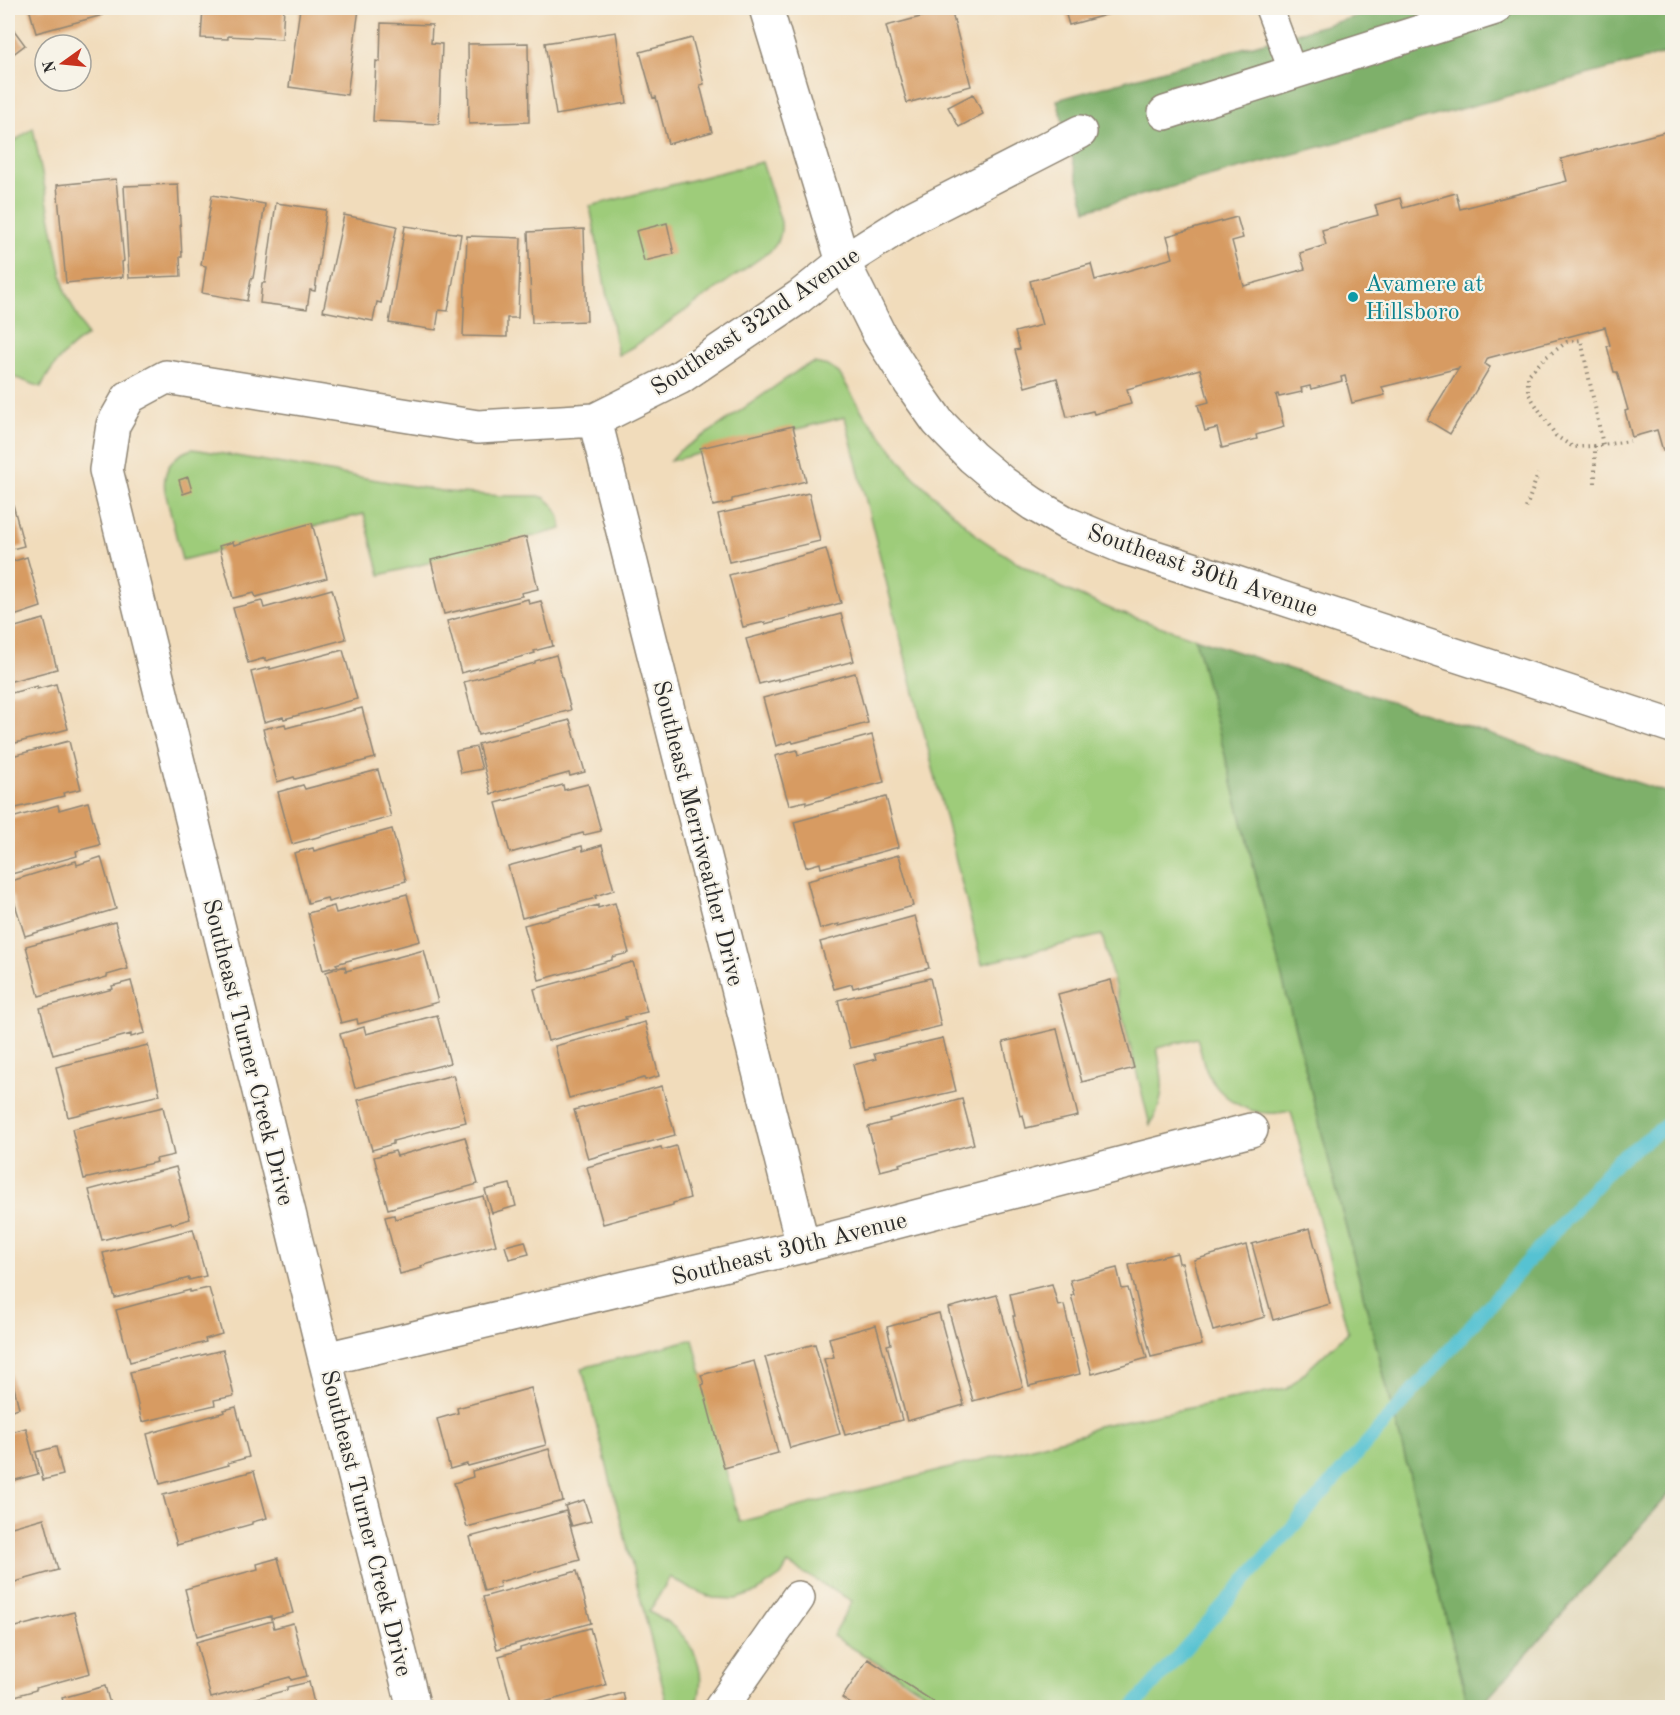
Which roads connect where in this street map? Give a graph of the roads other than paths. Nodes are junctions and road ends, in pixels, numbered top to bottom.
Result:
1 (766, 8) edge
2 (1269, 8) edge
3 (1495, 8) edge
4 (1293, 72) junction
5 (1165, 113) dead end
6 (1080, 132) dead end
7 (843, 262) junction
8 (129, 397) joint
9 (595, 420) junction
10 (1672, 726) edge
11 (1251, 1130) dead end
12 (803, 1246) junction
13 (325, 1359) junction
14 (798, 1598) dead end
15 (414, 1707) edge
16 (721, 1707) edge

1 - 7 street, Southeast 30th Avenue
2 - 4 lane
3 - 4 street
4 - 5 street
6 - 7 street, Southeast 32nd Avenue
7 - 9 street, Southeast 32nd Avenue
7 - 10 street, Southeast 30th Avenue
8 - 9 street, Southeast 32nd Avenue
8 - 13 street, Southeast Turner Creek Drive
9 - 12 street, Southeast Merriweather Drive
11 - 12 street, Southeast 30th Avenue
12 - 13 street, Southeast 30th Avenue
13 - 15 street, Southeast Turner Creek Drive
14 - 16 street

